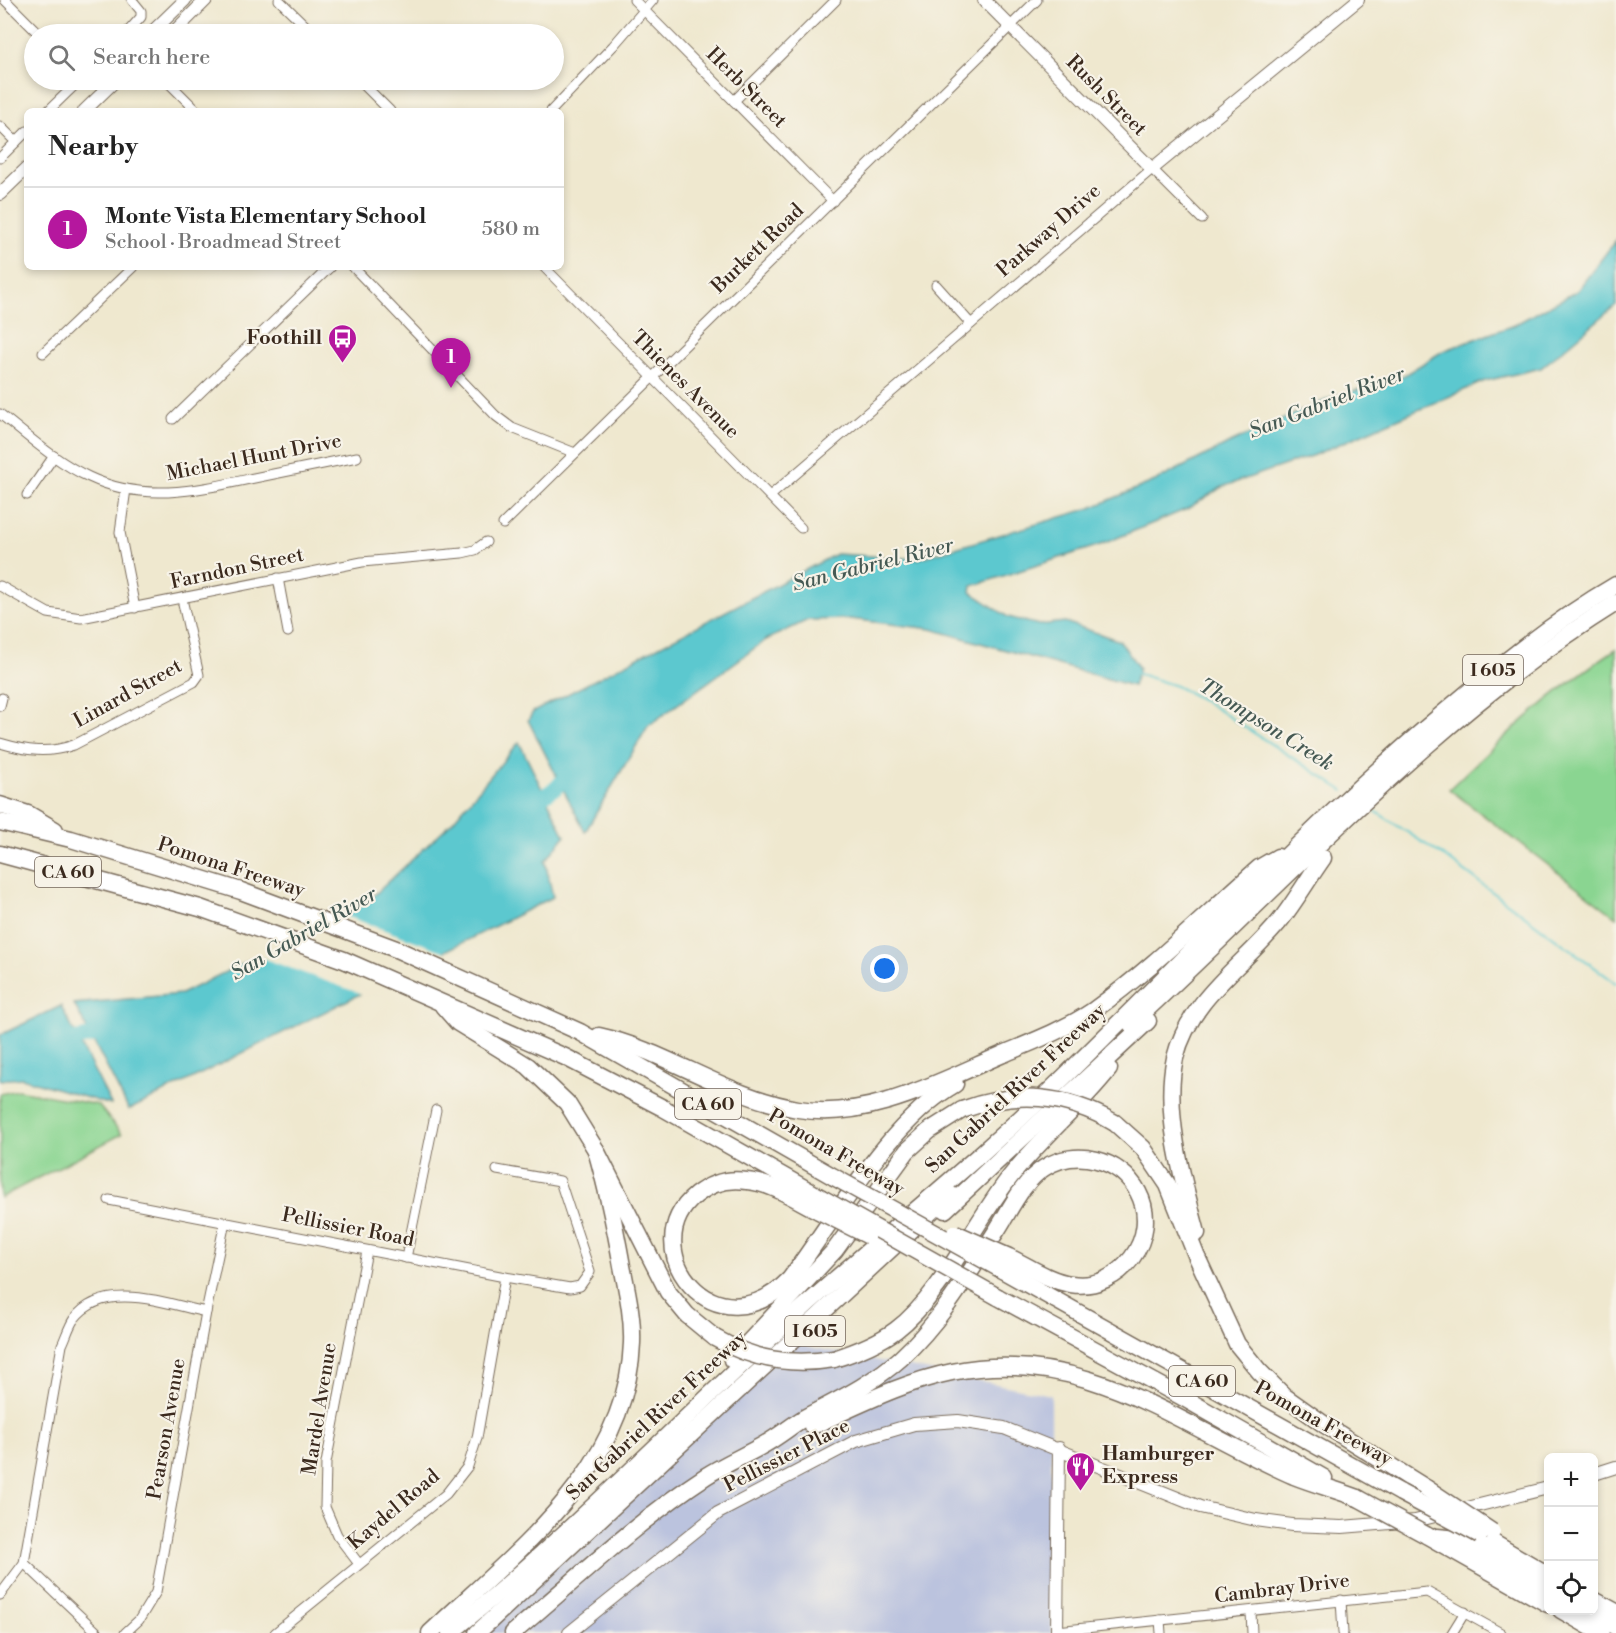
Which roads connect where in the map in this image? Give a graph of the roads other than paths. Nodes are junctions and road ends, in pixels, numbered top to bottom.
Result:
1 (5, 0) edge
2 (132, 0) edge
3 (184, 0) edge
4 (206, 0) edge
5 (279, 0) edge
6 (634, 0) edge
7 (653, 0) edge
8 (836, 0) edge
9 (984, 0) edge
10 (1037, 0) edge
11 (1358, 0) edge
12 (644, 10) junction
13 (29, 24) edge
14 (136, 24) edge
15 (160, 24) edge
16 (182, 24) edge
17 (304, 24) edge
18 (1010, 27) junction
19 (70, 90) edge
20 (106, 90) edge
21 (176, 90) edge
22 (369, 90) edge
23 (734, 101) junction
24 (51, 108) edge
25 (87, 108) edge
26 (194, 108) edge
27 (387, 108) edge
28 (554, 108) edge
29 (0, 126) edge
30 (24, 134) edge
31 (16, 142) junction
32 (0, 158) edge
33 (1152, 169) junction
34 (24, 171) edge
35 (0, 194) edge
36 (833, 201) junction
37 (1202, 219) dead end
38 (130, 270) edge
39 (327, 270) edge
40 (356, 270) edge
41 (547, 270) edge
42 (936, 285) dead end
43 (971, 324) junction
44 (43, 353) dead end
45 (652, 376) junction
46 (0, 414) edge
47 (173, 419) dead end
48 (575, 453) junction
49 (54, 456) junction
50 (357, 457) dead end
51 (126, 489) junction
52 (27, 495) dead end
53 (770, 496) junction
54 (503, 524) dead end
55 (801, 528) dead end
56 (486, 542) dead end
57 (278, 578) junction
58 (1616, 585) edge
59 (0, 586) edge
60 (1616, 597) edge
61 (182, 599) junction
62 (1616, 603) edge
63 (135, 608) junction
64 (1616, 613) edge
65 (288, 632) dead end
66 (0, 742) edge
67 (1391, 775) junction
68 (0, 805) edge
69 (0, 822) edge
70 (1326, 836) junction
71 (71, 840) junction
72 (1302, 843) junction
73 (0, 854) edge
74 (1323, 858) junction
75 (1163, 977) junction
76 (433, 998) junction
77 (1139, 1029) junction
78 (576, 1030) junction
79 (1016, 1049) junction
80 (436, 1110) dead end
81 (596, 1150) junction
82 (497, 1170) dead end
83 (109, 1200) dead end
84 (820, 1204) junction
85 (225, 1222) junction
86 (367, 1251) junction
87 (406, 1258) junction
88 (1006, 1263) junction
89 (505, 1277) junction
90 (1209, 1284) junction
91 (829, 1286) junction
92 (206, 1312) junction
93 (766, 1443) junction
94 (1059, 1448) junction
95 (641, 1461) junction
96 (1616, 1467) edge
97 (1598, 1472) edge
98 (1544, 1489) edge
99 (1358, 1498) junction
100 (1486, 1534) junction
101 (1433, 1539) junction
102 (24, 1563) junction
103 (359, 1564) junction
104 (1544, 1570) edge
105 (1544, 1587) edge
106 (0, 1595) edge
107 (1341, 1600) junction
108 (1544, 1602) edge
109 (1598, 1603) edge
110 (1251, 1612) junction
111 (1465, 1612) junction
112 (1616, 1612) edge
113 (1568, 1615) edge
114 (1594, 1615) edge
115 (1160, 1620) junction
116 (1616, 1627) edge
117 (1057, 1632) edge
118 (98, 1633) edge
119 (125, 1633) edge
120 (275, 1633) edge
121 (430, 1633) edge
122 (450, 1633) edge
123 (468, 1633) edge
124 (477, 1633) edge
125 (492, 1633) edge
126 (513, 1633) edge
127 (569, 1633) edge
128 (1161, 1633) edge
129 (1252, 1633) edge
130 (1343, 1633) edge
131 (1452, 1633) edge
132 (1501, 1633) edge
133 (1601, 1633) edge

1 - 13 street
2 - 14 street
3 - 15 main road
4 - 16 main road
5 - 17 street
6 - 12 street, Herb Street
7 - 12 street
8 - 23 street
9 - 18 main road, Rush Street
10 - 18 street, Burkett Road
11 - 33 main road, Parkway Drive
12 - 23 street, Herb Street
12 - 28 street
18 - 33 main road, Rush Street
18 - 36 street, Burkett Road
19 - 24 street
20 - 25 main road
21 - 26 street
22 - 27 street
23 - 36 street, Herb Street
29 - 31 street
30 - 31 street
31 - 32 street
33 - 37 street, Rush Street
33 - 43 street, Parkway Drive
34 - 35 main road
36 - 45 street, Burkett Road
38 - 44 street
39 - 47 street
40 - 48 street
41 - 45 street, Thienes Avenue
42 - 43 street
43 - 53 street, Parkway Drive
45 - 48 street, Burkett Road
45 - 53 street, Thienes Avenue
46 - 49 street, Michael Hunt Drive
48 - 54 street, Burkett Road
49 - 51 street, Michael Hunt Drive
49 - 52 street
50 - 51 street, Michael Hunt Drive
51 - 63 street
53 - 55 street, Thienes Avenue
56 - 57 street, Farndon Street
57 - 61 street, Farndon Street
57 - 65 street
58 - 67 highway, San Gabriel River Freeway / I 605
59 - 63 street, Farndon Street
60 - 67 highway
61 - 63 street, Farndon Street
61 - 66 street, Linard Street
62 - 67 highway
64 - 67 highway, San Gabriel River Freeway / I 605
67 - 70 highway, San Gabriel River Freeway / I 605
67 - 70 highway, San Gabriel River Freeway / I 605
68 - 71 highway
69 - 71 highway, Pomona Freeway / CA 60
70 - 72 highway, San Gabriel River Freeway / I 605
70 - 74 highway, San Gabriel River Freeway / I 605
70 - 75 highway
70 - 124 highway
71 - 78 highway, Pomona Freeway / CA 60
72 - 75 highway, San Gabriel River Freeway / I 605
72 - 79 highway
73 - 76 highway, CA 60
74 - 77 highway, San Gabriel River Freeway / I 605
74 - 90 highway
75 - 91 highway, San Gabriel River Freeway / I 605
76 - 81 highway
76 - 84 highway, CA 60
77 - 81 highway, bridge
77 - 125 highway, San Gabriel River Freeway / I 605
78 - 79 highway
78 - 88 highway, Pomona Freeway / CA 60, bridge
79 - 84 highway
80 - 87 street
81 - 121 highway
82 - 89 street, Pellissier Road
83 - 85 street, Pellissier Road
84 - 99 highway, CA 60, bridge
85 - 86 street, Pellissier Road
85 - 92 street, Pearson Avenue
86 - 87 street, Pellissier Road
86 - 103 street, Mardel Avenue
87 - 89 street, Pellissier Road
88 - 93 highway
88 - 100 highway, Pomona Freeway / CA 60, bridge
89 - 103 street, Kaydel Road
90 - 95 highway, bridge
90 - 100 highway, bridge
91 - 95 highway, San Gabriel River Freeway / I 605
91 - 123 highway
92 - 102 street
92 - 119 street, Pearson Avenue
93 - 99 highway
93 - 126 highway
94 - 98 main road, Pellissier Place
94 - 117 main road
94 - 127 main road, Pellissier Place
95 - 122 highway, San Gabriel River Freeway / I 605
96 - 97 main road
99 - 101 highway, CA 60, bridge
100 - 104 highway, Pomona Freeway / CA 60
101 - 105 highway
101 - 108 highway, CA 60
102 - 106 street
102 - 118 street
103 - 120 street, Kaydel Road
107 - 110 street, Cambray Drive
107 - 111 street, Cambray Drive
107 - 130 street
109 - 112 highway
110 - 115 street, Cambray Drive
110 - 129 street
111 - 131 street
111 - 132 street, Cambray Drive
113 - 133 highway
114 - 116 highway
115 - 117 street, Cambray Drive
115 - 128 street

